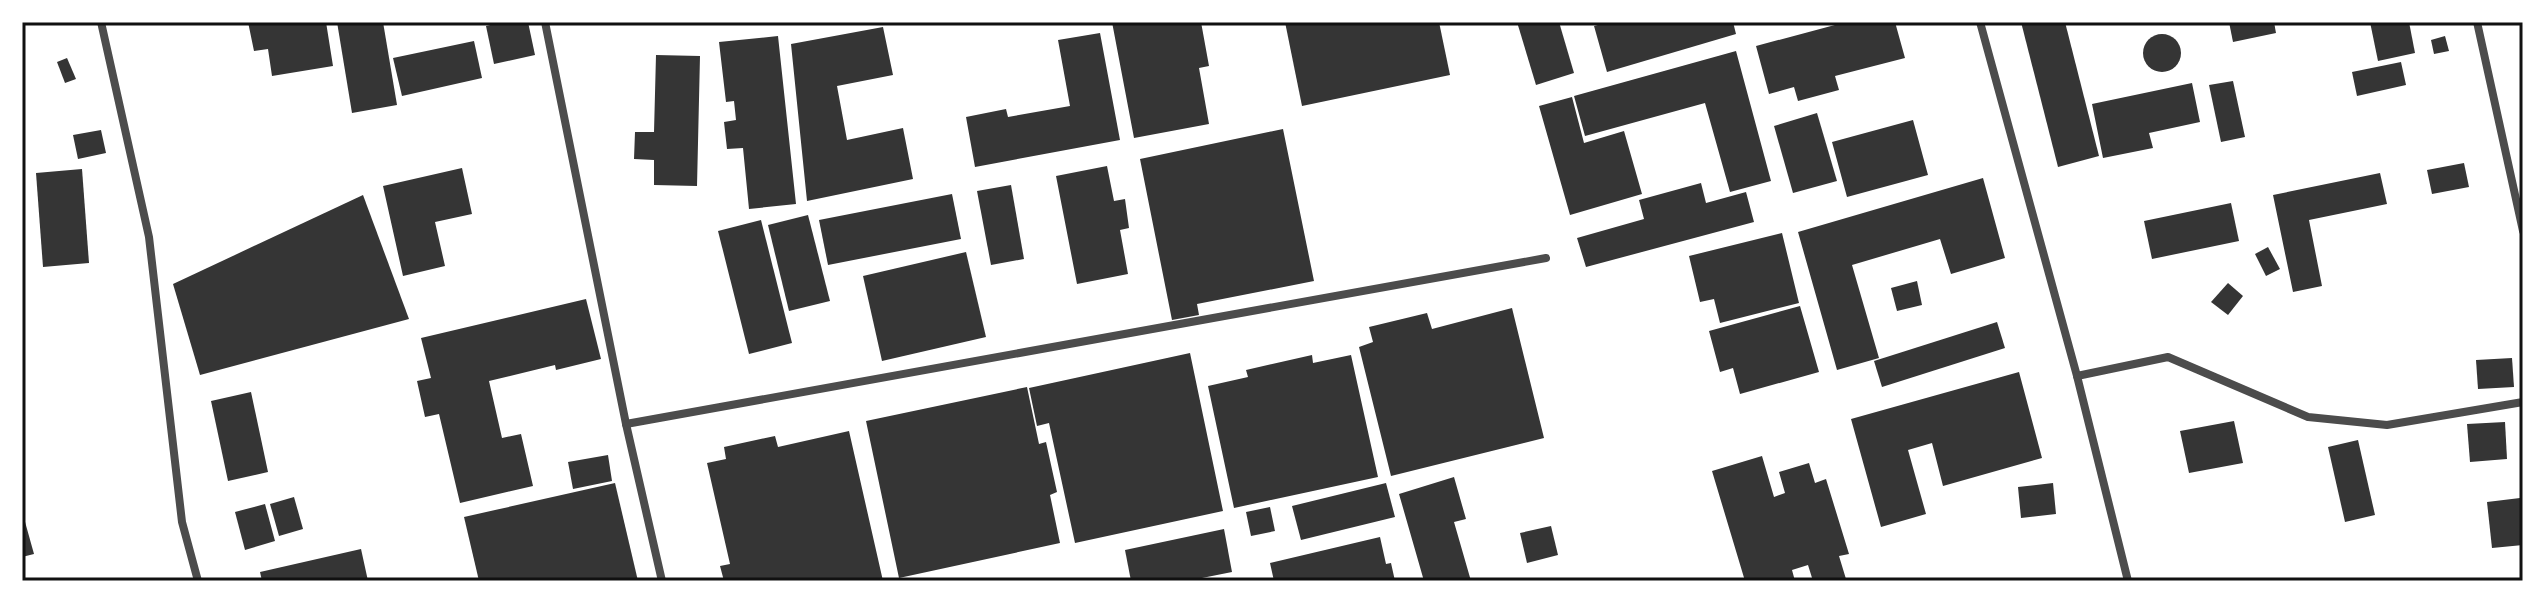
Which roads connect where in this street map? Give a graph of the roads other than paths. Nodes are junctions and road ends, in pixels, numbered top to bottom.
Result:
1 (101, 22) edge
2 (545, 22) edge
3 (1980, 22) edge
4 (2477, 22) edge
5 (2523, 231) edge
6 (1546, 258) dead end
7 (2077, 376) junction
8 (2523, 402) edge
9 (626, 424) junction
10 (198, 581) edge
11 (662, 581) edge
12 (2128, 581) edge

1 - 10 street
2 - 9 street
3 - 7 street
4 - 5 street
6 - 9 street
7 - 8 street
7 - 12 street
9 - 11 street

